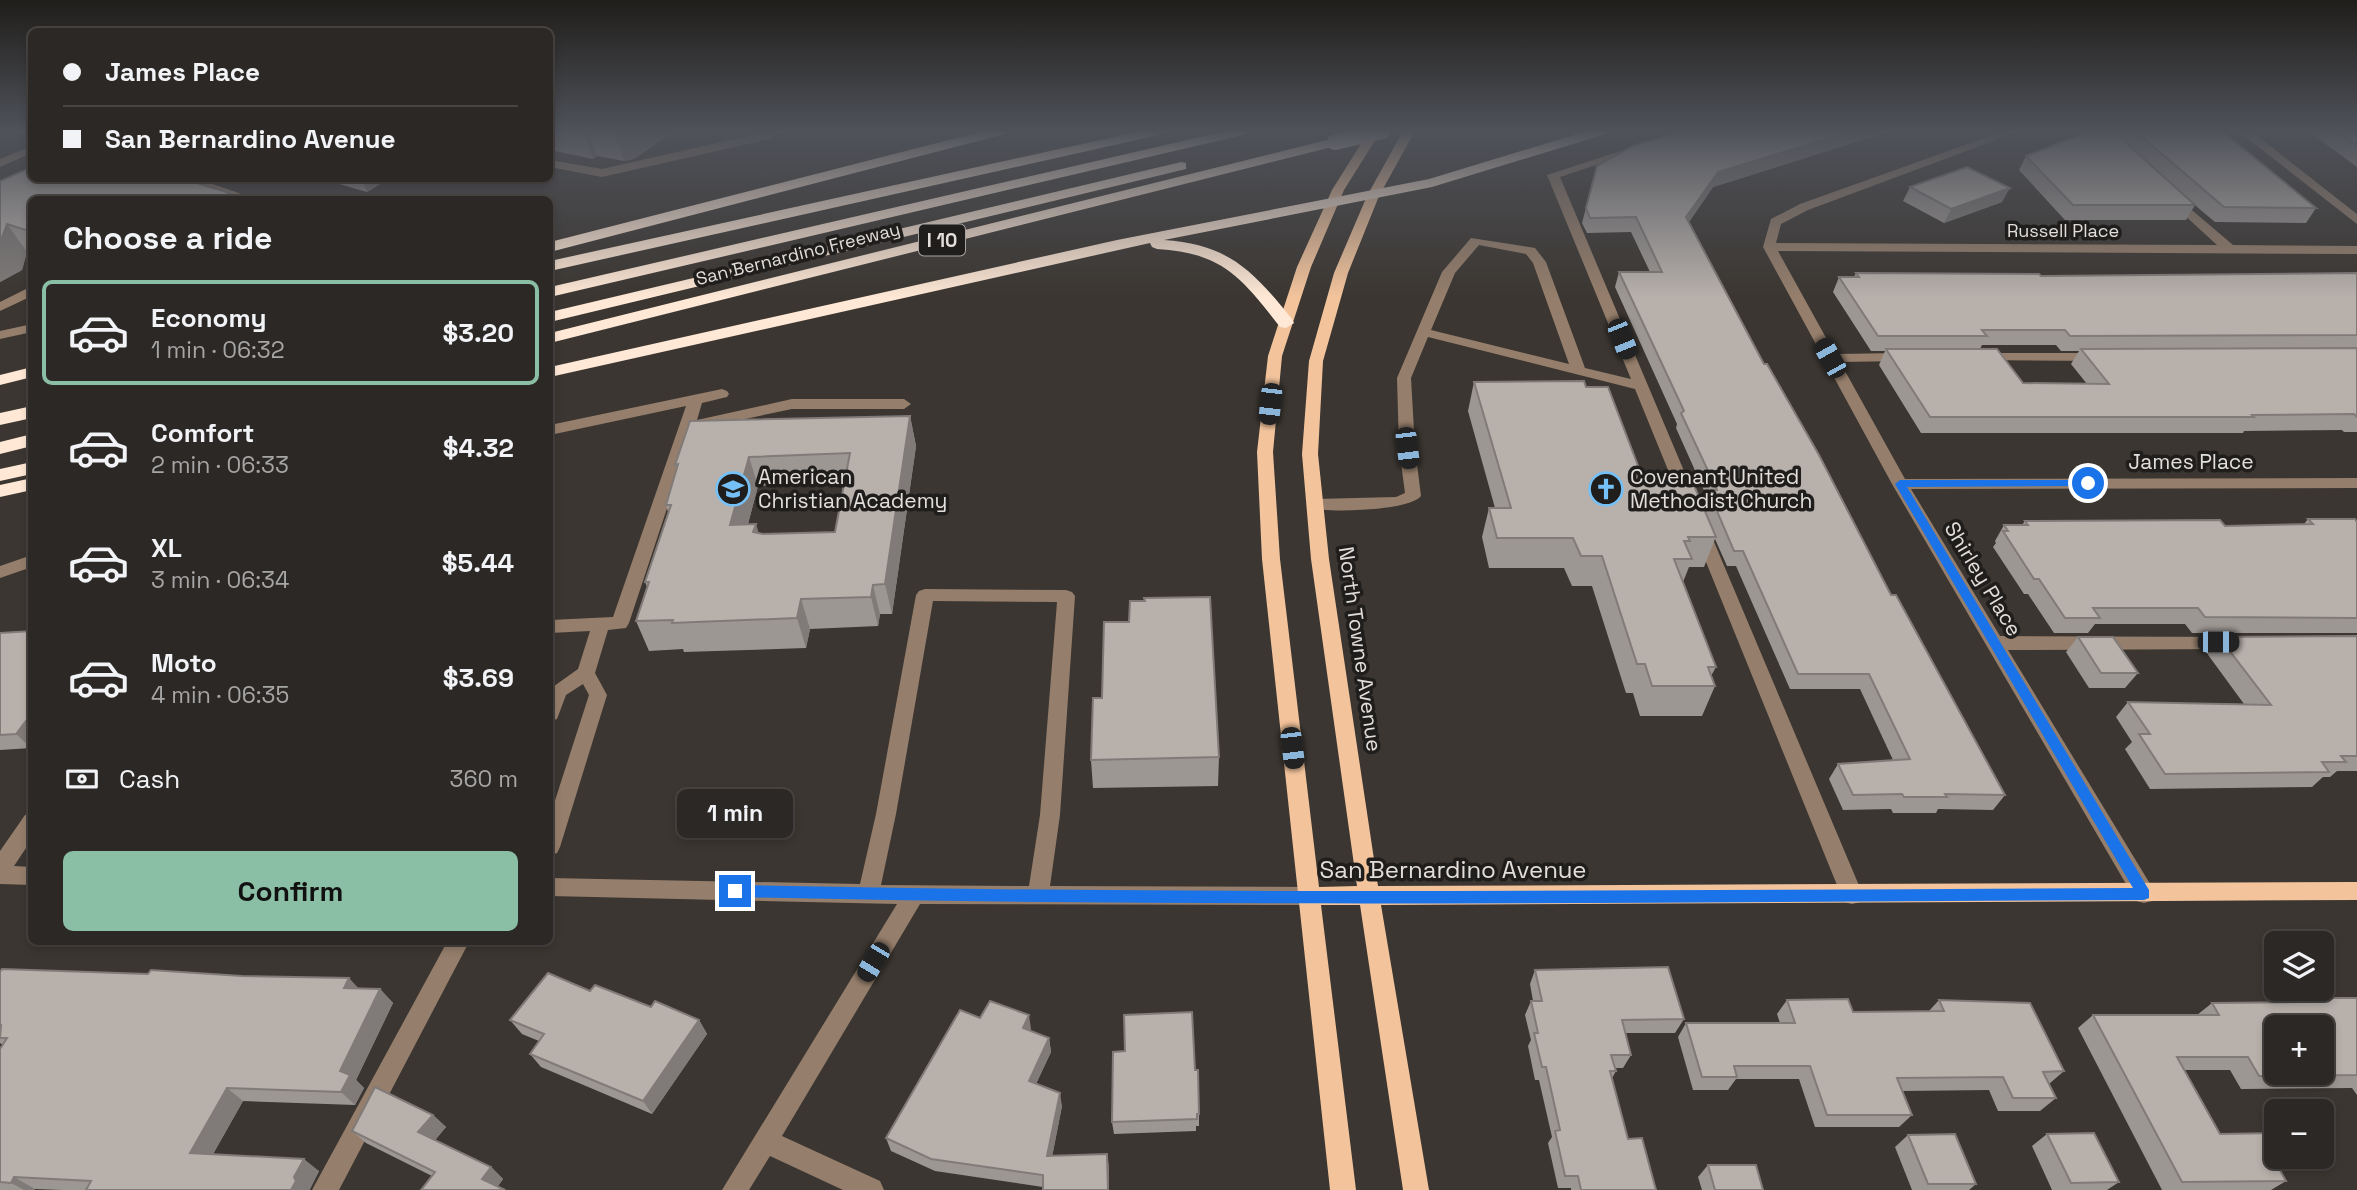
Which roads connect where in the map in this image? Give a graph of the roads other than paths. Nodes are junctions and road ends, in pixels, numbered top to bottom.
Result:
1 (2160, 186) edge
2 (209, 187) edge
3 (783, 187) edge
4 (910, 187) edge
5 (1004, 187) edge
6 (1092, 187) edge
7 (1157, 187) edge
8 (1341, 187) edge
9 (1379, 187) edge
10 (1417, 187) edge
11 (1558, 187) edge
12 (1861, 187) edge
13 (2315, 187) edge
14 (240, 196) edge
15 (1373, 197) junction
16 (1333, 201) junction
17 (2357, 220) edge
18 (1117, 245) junction
19 (553, 246) edge
20 (1769, 247) junction
21 (2230, 250) junction
22 (2357, 250) edge
23 (553, 266) edge
24 (553, 291) edge
25 (28, 292) edge
26 (0, 307) edge
27 (553, 316) edge
28 (1286, 323) junction
29 (28, 329) edge
30 (1423, 332) junction
31 (0, 335) edge
32 (553, 337) edge
33 (1913, 357) edge
34 (1969, 357) edge
35 (2121, 357) edge
36 (1830, 358) junction
37 (553, 371) edge
38 (1579, 371) junction
39 (28, 373) edge
40 (0, 380) edge
41 (28, 383) edge
42 (1641, 386) junction
43 (0, 389) edge
44 (722, 394) dead end
45 (696, 399) junction
46 (904, 404) dead end
47 (28, 413) edge
48 (0, 419) edge
49 (687, 426) junction
50 (553, 429) edge
51 (28, 441) edge
52 (0, 448) edge
53 (28, 469) edge
54 (0, 475) edge
55 (2357, 482) edge
56 (1900, 484) junction
57 (28, 485) edge
58 (0, 491) edge
59 (1315, 505) junction
60 (28, 562) edge
61 (0, 572) edge
62 (601, 624) junction
63 (553, 626) edge
64 (2259, 642) edge
65 (1995, 643) junction
66 (586, 673) junction
67 (553, 705) edge
68 (28, 827) edge
69 (553, 838) edge
70 (0, 869) edge
71 (0, 875) edge
72 (28, 876) edge
73 (553, 887) edge
74 (2357, 891) edge
75 (868, 894) junction
76 (2144, 894) junction
77 (914, 895) junction
78 (1038, 895) junction
79 (1852, 895) junction
80 (1308, 896) junction
81 (1369, 897) junction
82 (456, 945) edge
83 (765, 1141) junction
84 (326, 1190) edge
85 (735, 1190) edge
86 (871, 1190) edge
87 (1343, 1190) edge
88 (1416, 1190) edge

1 - 21 street
2 - 14 street
3 - 19 highway
4 - 23 highway, San Bernardino Freeway
5 - 24 highway
6 - 27 highway
7 - 32 highway, San Bernardino Freeway / I 10, bridge
8 - 16 main road
9 - 15 main road, North Towne Avenue
10 - 15 highway
11 - 42 street
12 - 20 street
13 - 17 street
15 - 16 highway
15 - 59 main road, North Towne Avenue
16 - 18 highway
16 - 28 main road
18 - 28 highway
18 - 37 highway
20 - 21 street, Russell Place
20 - 36 street, Shirley Place
21 - 22 street, Russell Place
25 - 26 street
28 - 80 main road
29 - 31 street
30 - 38 street
30 - 38 street
30 - 59 street
33 - 36 street
34 - 35 street
36 - 56 street, Shirley Place
38 - 42 street
39 - 40 highway
41 - 43 highway
42 - 79 street
44 - 45 street
45 - 49 street
45 - 50 street
46 - 49 street
47 - 48 highway
49 - 62 street
51 - 52 highway
53 - 54 highway
55 - 56 street, James Place
56 - 65 street, Shirley Place
57 - 58 highway
59 - 81 main road, North Towne Avenue
60 - 61 street
62 - 63 street
62 - 66 street
64 - 65 street
65 - 76 street, Shirley Place
66 - 67 street
66 - 69 street
68 - 70 street
71 - 72 street
73 - 75 street, San Bernardino Avenue
74 - 76 main road, San Bernardino Avenue
75 - 77 street, San Bernardino Avenue
75 - 78 street
76 - 79 main road, San Bernardino Avenue
77 - 78 street, San Bernardino Avenue
77 - 83 street
78 - 80 street, San Bernardino Avenue
79 - 81 main road, San Bernardino Avenue
80 - 81 main road, San Bernardino Avenue
80 - 87 main road
81 - 88 main road, North Towne Avenue
82 - 84 street
83 - 85 street
83 - 86 street

